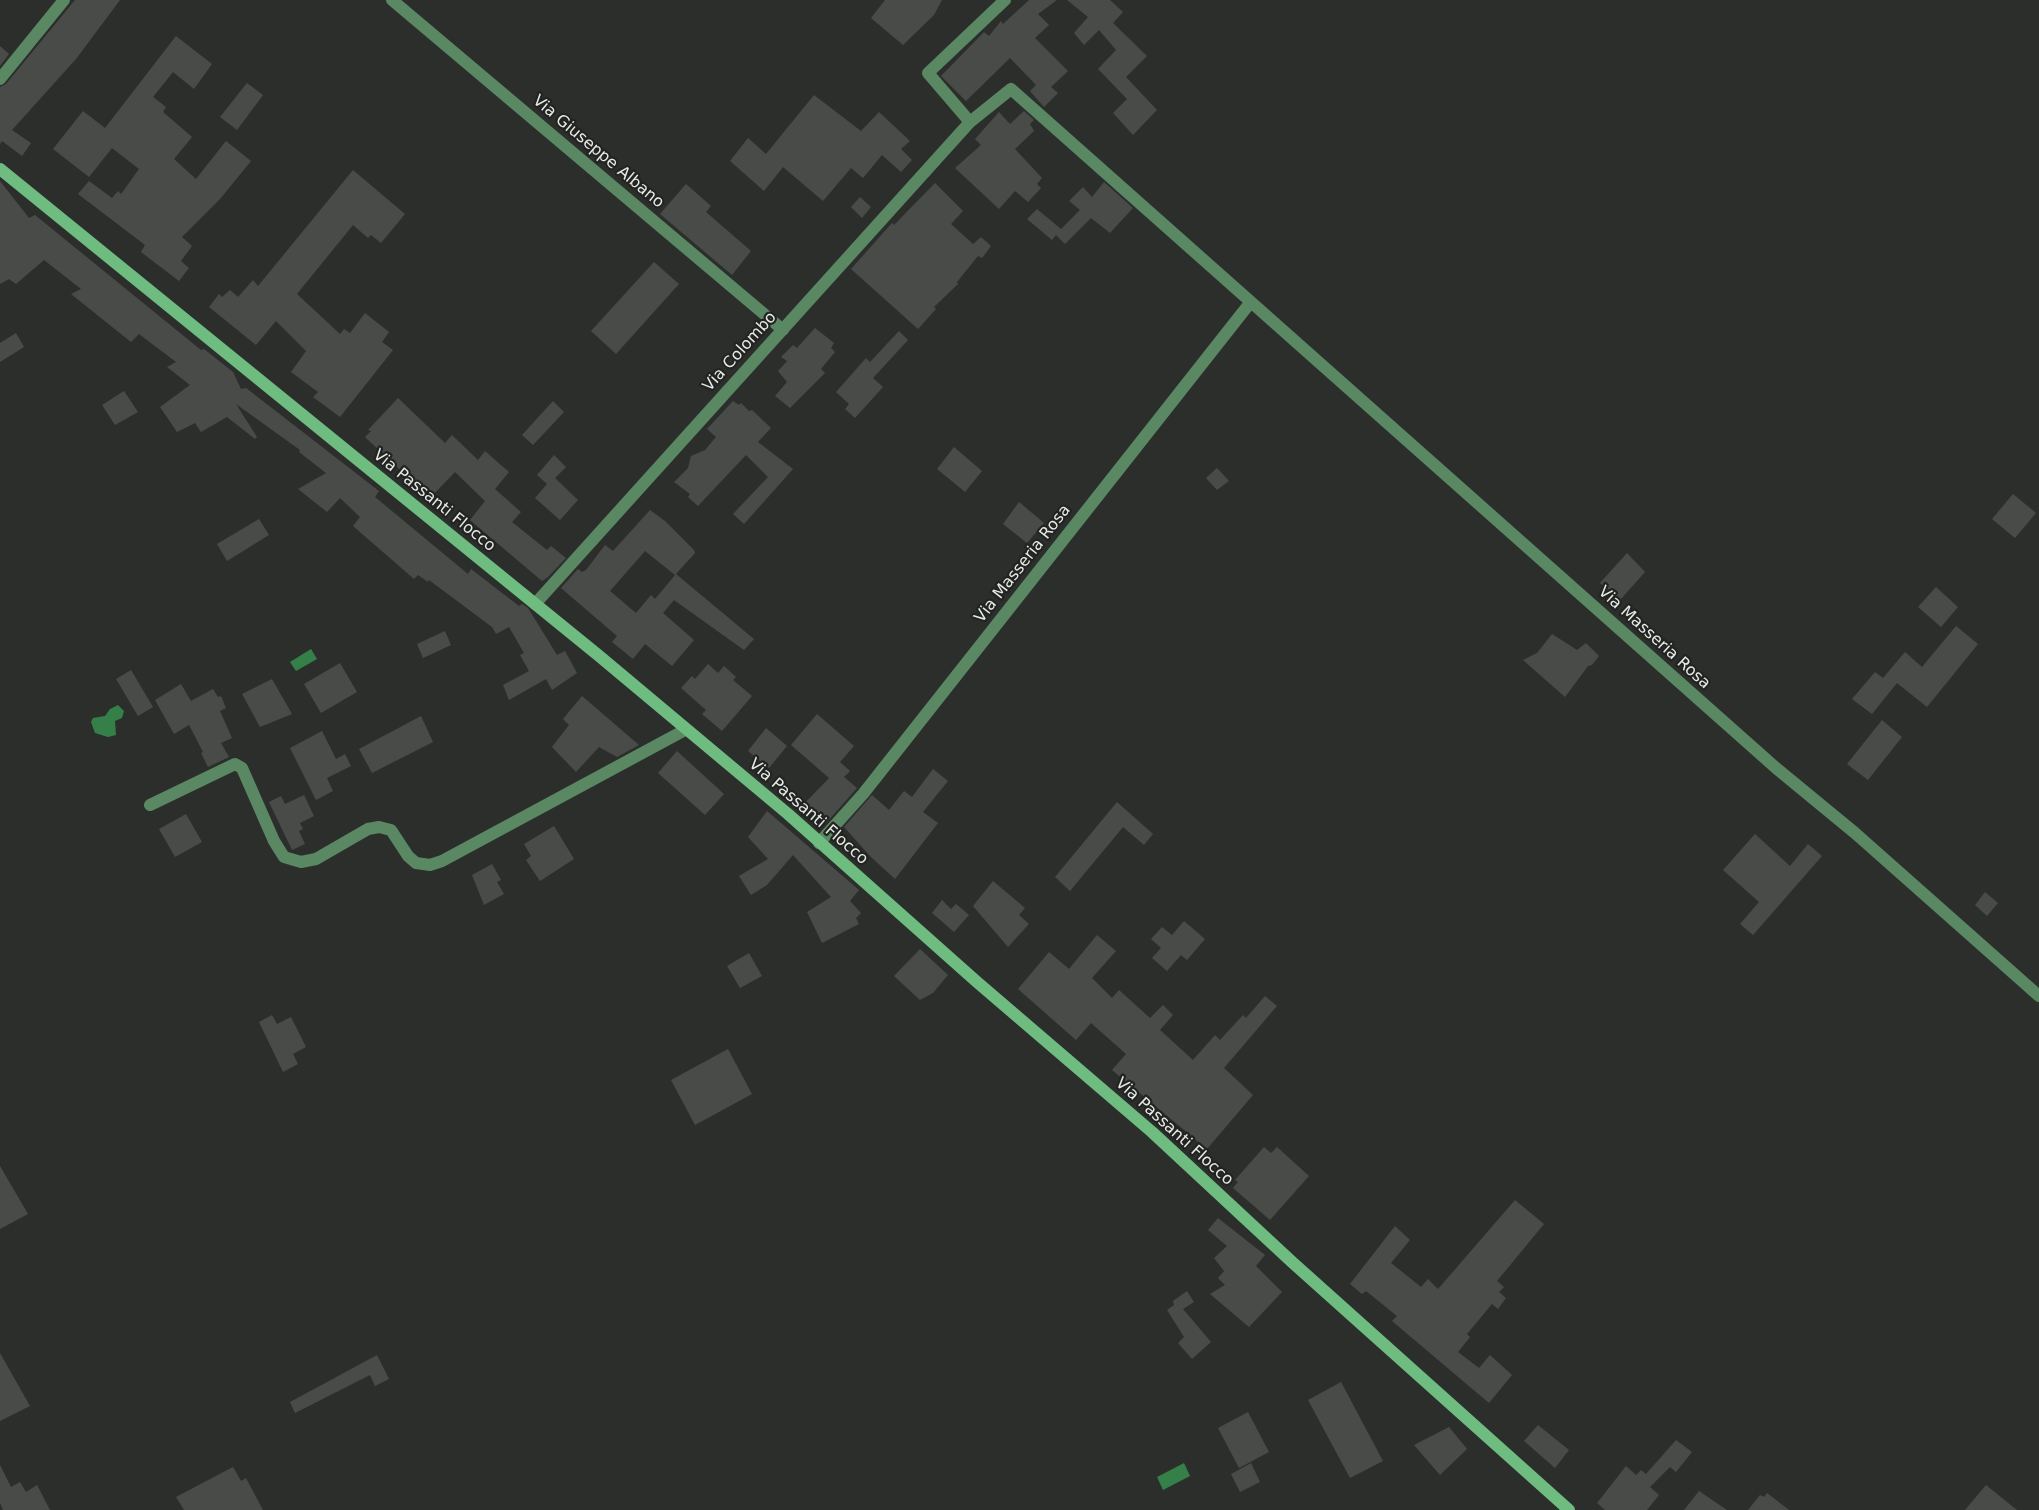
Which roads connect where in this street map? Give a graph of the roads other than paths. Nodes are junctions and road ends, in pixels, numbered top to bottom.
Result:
1 (64, 0) edge
2 (392, 0) edge
3 (1005, 0) edge
4 (0, 79) edge
5 (970, 122) junction
6 (1098, 168) joint
7 (0, 169) edge
8 (1250, 303) junction
9 (783, 330) junction
10 (535, 604) junction
11 (685, 729) junction
12 (150, 805) dead end
13 (819, 843) junction
14 (2039, 996) edge
15 (1569, 1510) edge

1 - 4 street
2 - 9 street, Via Giuseppe Albano
3 - 5 street
5 - 6 street, Via Colombo
5 - 9 street, Via Colombo
6 - 8 street, Via Masseria Rosa
7 - 10 main road, Via Passanti Flocco
8 - 13 street, Via Masseria Rosa
8 - 14 street, Via Masseria Rosa
9 - 10 street, Via Colombo
10 - 11 main road, Via Passanti Flocco
11 - 12 street
11 - 13 main road, Via Passanti Flocco
13 - 15 main road, Via Passanti Flocco

